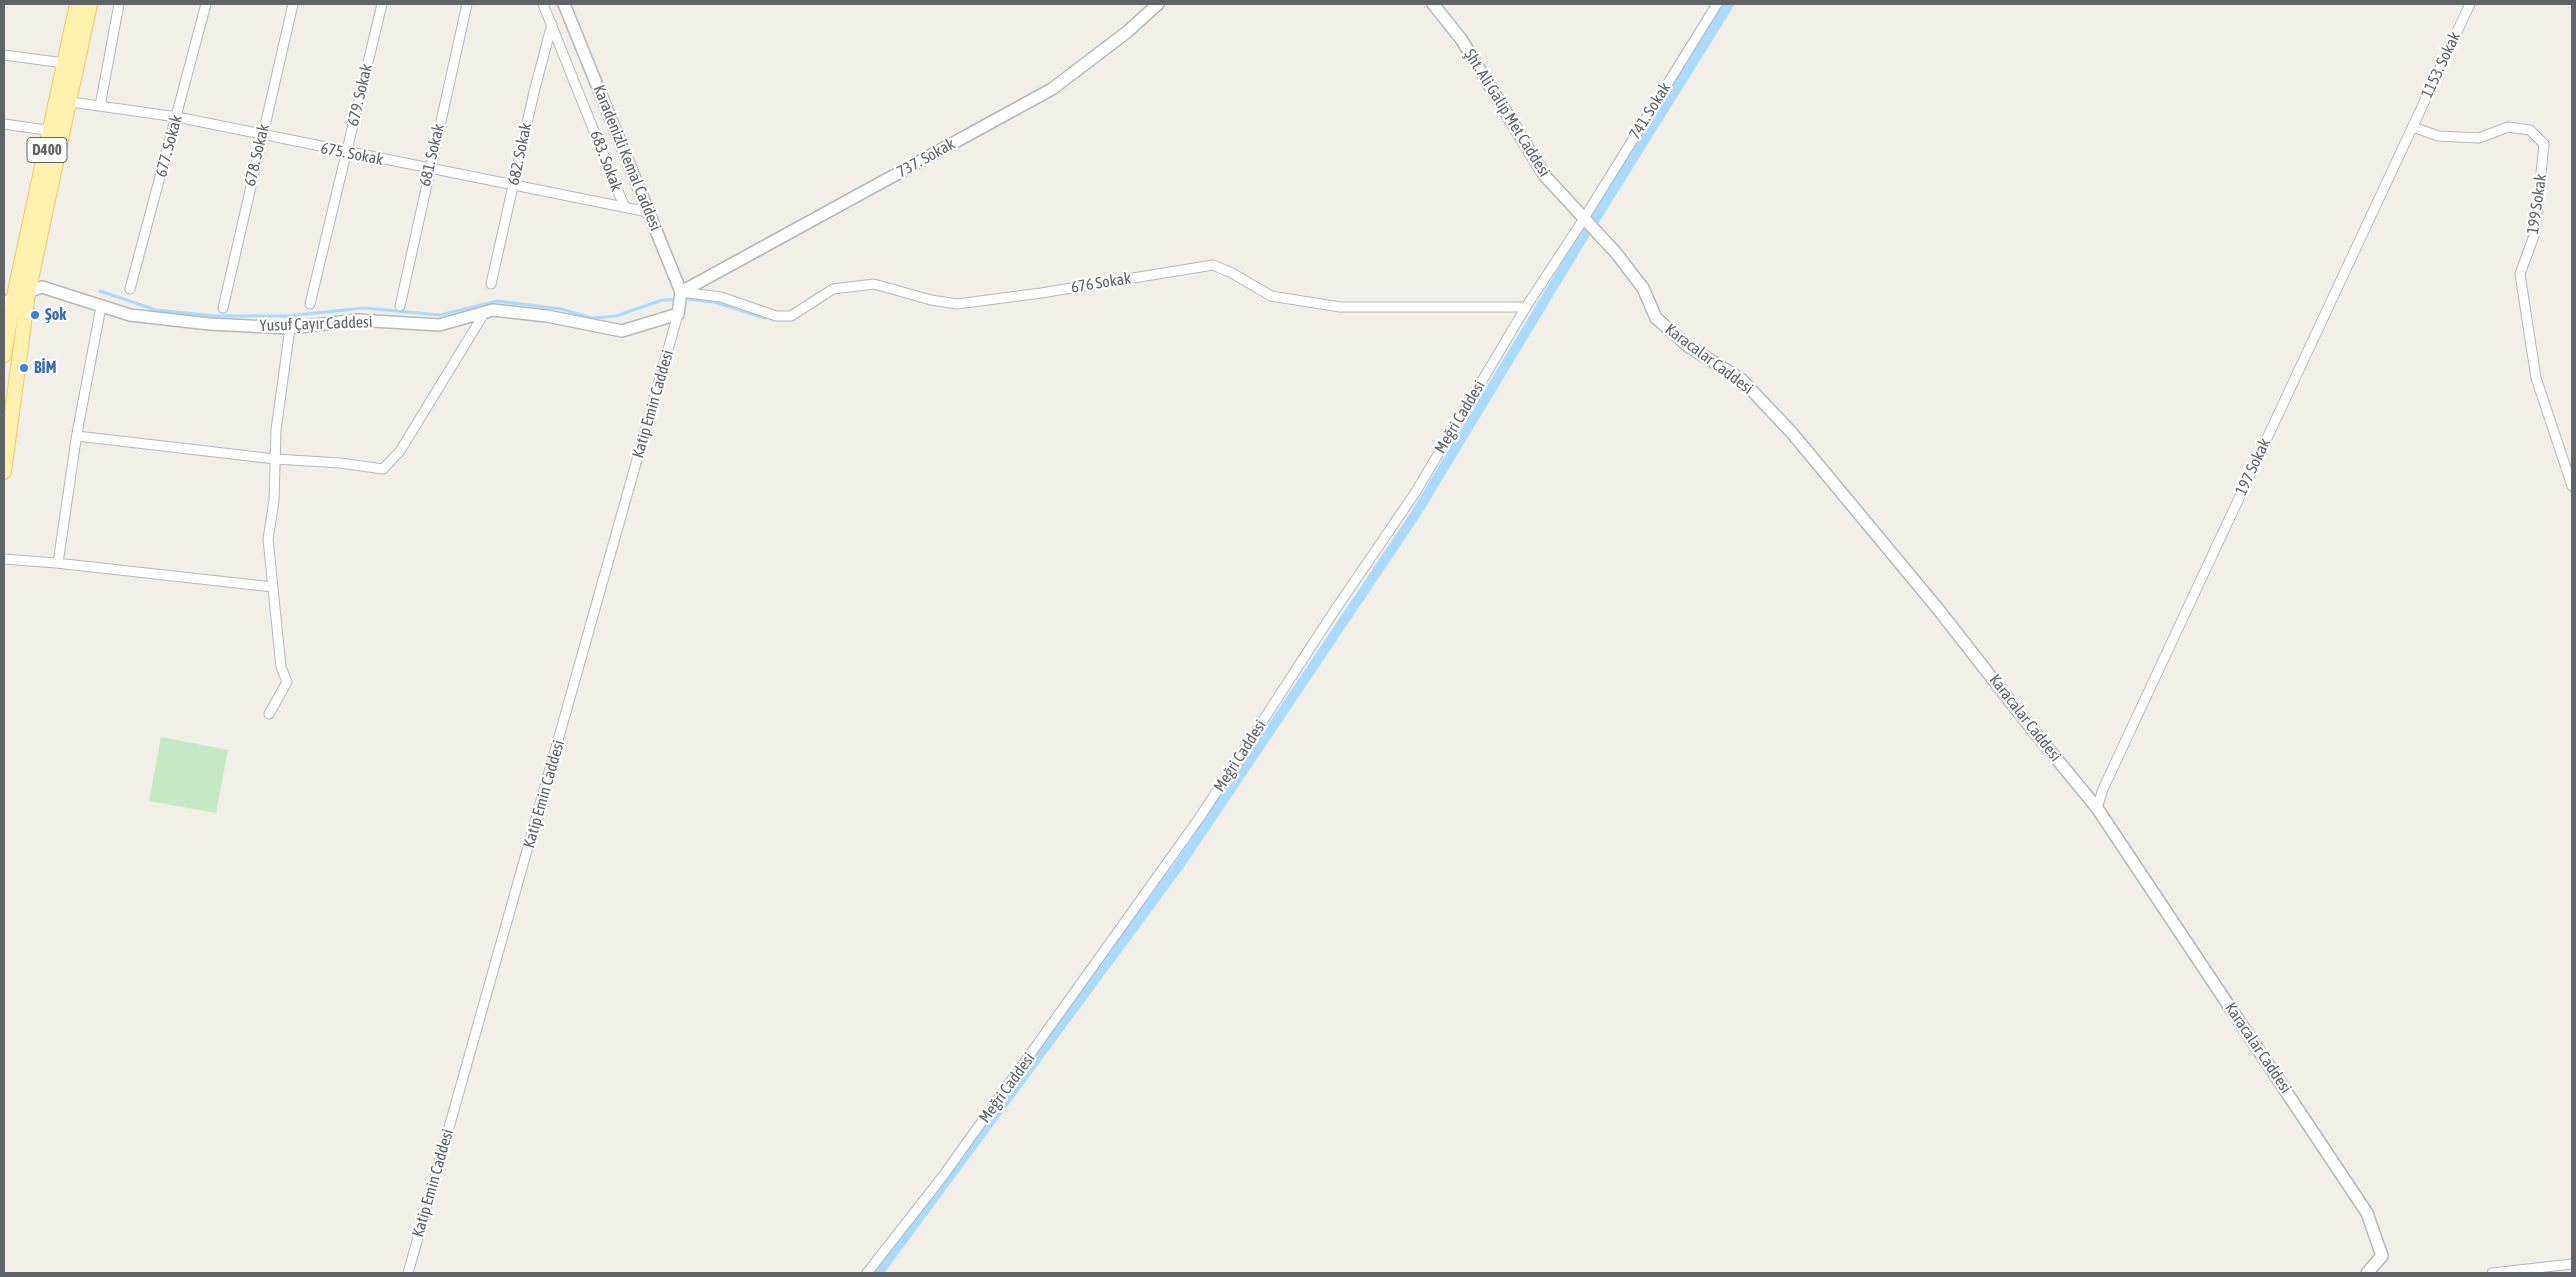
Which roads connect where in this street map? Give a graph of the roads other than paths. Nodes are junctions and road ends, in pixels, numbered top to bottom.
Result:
1 (76, 4) edge
2 (90, 4) edge
3 (118, 4) edge
4 (206, 4) edge
5 (293, 4) edge
6 (382, 4) edge
7 (467, 4) edge
8 (543, 4) edge
9 (564, 4) edge
10 (1158, 4) edge
11 (1433, 4) edge
12 (1717, 4) edge
13 (2470, 4) edge
14 (552, 24) junction
15 (4, 55) edge
16 (64, 63) junction
17 (62, 100) junction
18 (100, 106) junction
19 (177, 117) junction
20 (4, 124) edge
21 (2413, 127) junction
22 (56, 132) junction
23 (262, 136) junction
24 (346, 153) junction
25 (429, 169) junction
26 (514, 186) junction
27 (624, 206) junction
28 (648, 212) junction
29 (1583, 220) junction
30 (490, 284) dead end
31 (130, 289) dead end
32 (15, 298) edge
33 (680, 301) junction
34 (310, 304) dead end
35 (400, 306) dead end
36 (101, 307) junction
37 (1526, 307) junction
38 (223, 308) dead end
39 (485, 312) junction
40 (290, 328) junction
41 (8, 349) edge
42 (77, 436) junction
43 (274, 459) junction
44 (4, 472) edge
45 (2572, 486) edge
46 (4, 559) edge
47 (58, 563) junction
48 (273, 587) junction
49 (269, 714) dead end
50 (2097, 808) junction
51 (2572, 1264) edge
52 (408, 1273) edge
53 (867, 1273) edge
54 (2366, 1273) edge
55 (2492, 1273) edge

1 - 16 main road, D400
2 - 17 main road, D400
3 - 18 street
4 - 19 street, 677. Sokak
5 - 23 street, 678. Sokak
6 - 24 street, 679. Sokak
7 - 25 street, 681. Sokak
8 - 14 street, 683. Sokak
9 - 28 street, Karadenizli Kemal Caddesi
10 - 33 street, 737. Sokak
11 - 29 street, Şht. Ali Galip Met Caddesi
12 - 29 street, 741. Sokak
13 - 21 street, 1153. Sokak
14 - 26 street, 682. Sokak
14 - 27 street, 683. Sokak
15 - 16 street
16 - 17 main road, D400
17 - 18 street, 675. Sokak
17 - 22 main road, D400
18 - 19 street, 675. Sokak
19 - 23 street, 675. Sokak
19 - 31 street, 677. Sokak
20 - 22 street
21 - 45 street, 199 Sokak
21 - 50 street, 197 Sokak
22 - 32 main road, D400
23 - 24 street, 675. Sokak
23 - 38 street, 678. Sokak
24 - 25 street, 675. Sokak
24 - 34 street, 679. Sokak
25 - 26 street, 675. Sokak
25 - 35 street, 681. Sokak
26 - 27 street, 675. Sokak
26 - 30 street, 682. Sokak
27 - 28 street, 675. Sokak
28 - 33 street, Karadenizli Kemal Caddesi
29 - 37 street, Meğri Caddesi
29 - 50 street, Karacalar Caddesi
32 - 36 street, Yusuf Çayır Caddesi
32 - 41 main road, D400
33 - 37 street, 676 Sokak
33 - 39 street, Yusuf Çayır Caddesi
33 - 52 street, Katip Emin Caddesi
36 - 40 street, Yusuf Çayır Caddesi
36 - 42 street
37 - 53 street, Meğri Caddesi
39 - 40 street, Yusuf Çayır Caddesi
39 - 43 street
40 - 43 street
41 - 44 main road, D400
42 - 43 street
42 - 47 street
43 - 48 street
46 - 47 street
47 - 48 street
48 - 49 street
50 - 54 street, Karacalar Caddesi
51 - 55 street

